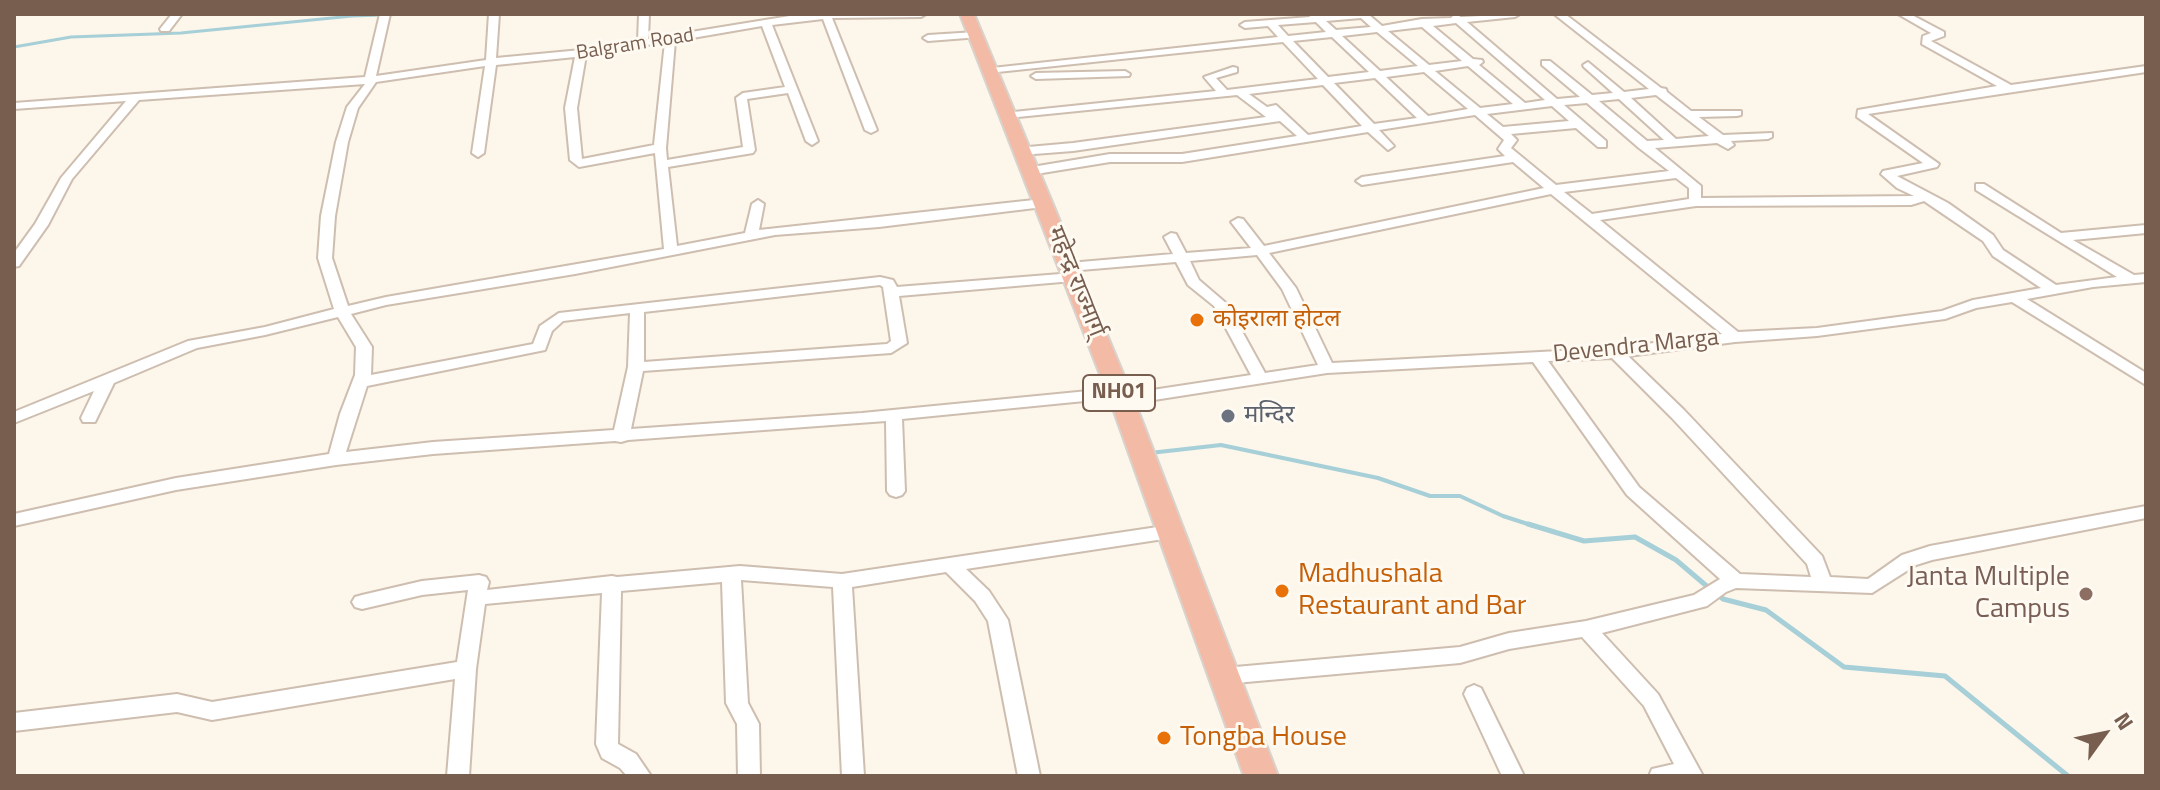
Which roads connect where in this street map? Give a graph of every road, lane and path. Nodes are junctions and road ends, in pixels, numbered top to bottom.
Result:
1 (177, 14) edge
2 (494, 14) edge
3 (644, 14) edge
4 (921, 14) edge
5 (1363, 14) edge
6 (1412, 14) edge
7 (1515, 14) edge
8 (1559, 14) edge
9 (1903, 14) edge
10 (826, 15) edge
11 (1488, 15) edge
12 (384, 16) edge
13 (1316, 17) edge
14 (1455, 17) edge
15 (766, 23) junction
16 (972, 24) edge
17 (1425, 24) junction
18 (1245, 25) dead end
19 (1272, 25) junction
20 (1382, 28) junction
21 (165, 29) dead end
22 (1335, 33) junction
23 (928, 38) dead end
24 (1287, 38) junction
25 (670, 40) junction
26 (643, 44) junction
27 (581, 53) junction
28 (491, 62) junction
29 (1474, 63) junction
30 (1546, 63) dead end
31 (1588, 65) dead end
32 (1425, 69) junction
33 (2146, 69) edge
34 (1233, 70) dead end
35 (1125, 74) dead end
36 (1376, 75) junction
37 (993, 77) junction
38 (370, 80) junction
39 (1328, 81) junction
40 (793, 89) junction
41 (1254, 89) junction
42 (2008, 89) junction
43 (1662, 91) junction
44 (1224, 93) junction
45 (1620, 95) junction
46 (1206, 96) junction
47 (135, 98) junction
48 (1587, 99) junction
49 (1551, 103) junction
50 (14, 106) edge
51 (1522, 106) junction
52 (1480, 111) junction
53 (1737, 113) dead end
54 (1690, 114) junction
55 (1008, 115) junction
56 (1426, 120) junction
57 (1577, 124) junction
58 (1372, 128) junction
59 (871, 130) dead end
60 (1501, 131) junction
61 (1768, 135) dead end
62 (1305, 138) junction
63 (812, 141) dead end
64 (1673, 142) junction
65 (1723, 142) junction
66 (1602, 144) dead end
67 (1643, 145) junction
68 (1388, 146) dead end
69 (660, 148) junction
70 (478, 153) dead end
71 (1516, 158) junction
72 (1026, 161) junction
73 (660, 165) junction
74 (1678, 174) junction
75 (1362, 181) dead end
76 (1980, 187) dead end
77 (1555, 189) junction
78 (1925, 197) junction
79 (1696, 202) junction
80 (1043, 203) junction
81 (758, 204) dead end
82 (1590, 218) junction
83 (1238, 222) dead end
84 (2146, 229) edge
85 (751, 235) junction
86 (1171, 237) dead end
87 (2059, 237) junction
88 (671, 249) junction
89 (1261, 251) junction
90 (1180, 257) junction
91 (14, 263) edge
92 (1071, 272) junction
93 (2138, 278) edge
94 (2054, 290) junction
95 (890, 292) junction
96 (2013, 296) junction
97 (637, 307) junction
98 (342, 311) junction
99 (1735, 337) junction
100 (1616, 353) junction
101 (1537, 357) junction
102 (636, 367) junction
103 (1327, 368) junction
104 (1260, 377) junction
105 (108, 380) junction
106 (2146, 380) edge
107 (361, 382) junction
108 (1121, 397) junction
109 (894, 415) junction
110 (14, 418) edge
111 (89, 418) dead end
112 (621, 437) junction
113 (336, 459) junction
114 (896, 491) dead end
115 (2146, 512) edge
116 (14, 520) edge
117 (1171, 532) junction
118 (950, 565) junction
119 (731, 574) junction
120 (842, 581) junction
121 (612, 583) junction
122 (1824, 586) junction
123 (1720, 589) junction
124 (476, 598) junction
125 (362, 602) dead end
126 (1586, 629) junction
127 (466, 669) junction
128 (1224, 676) junction
129 (1474, 694) dead end
130 (14, 722) edge
131 (1691, 774) edge
132 (458, 776) edge
133 (640, 776) edge
134 (749, 776) edge
135 (853, 776) edge
136 (1029, 776) edge
137 (1261, 776) edge
138 (1513, 776) edge
139 (1660, 776) edge

1 - 21 street
2 - 28 street
3 - 26 street
4 - 10 street, Balgram Road
5 - 13 street
5 - 20 street
6 - 17 street
7 - 11 street
8 - 43 street
9 - 42 street
10 - 15 street, Balgram Road
10 - 59 street
11 - 14 street
12 - 38 street
13 - 19 street
13 - 22 street
14 - 17 street
14 - 49 street
15 - 25 street, Balgram Road
15 - 40 street
16 - 23 street
16 - 37 highway, महेन्द्र राज्मार्ग् / NH01
17 - 20 street
17 - 29 street
18 - 19 street
19 - 24 street
20 - 22 street
20 - 32 street
22 - 24 street
22 - 36 street
24 - 37 street
24 - 39 street
25 - 26 street, Balgram Road
25 - 69 street
26 - 27 street, Balgram Road
27 - 28 street, Balgram Road
27 - 69 street
28 - 38 street, Balgram Road
28 - 70 street
29 - 32 street
29 - 51 street
30 - 48 street
31 - 45 street
32 - 36 street
32 - 52 street
33 - 42 street
34 - 44 street
35 - 37 street
36 - 39 street
36 - 56 street
37 - 55 highway, महेन्द्र राज्मार्ग् / NH01
38 - 47 street, Balgram Road
38 - 98 street
39 - 41 street
39 - 58 street
40 - 63 street
40 - 73 street
41 - 44 street
41 - 62 street
42 - 78 street
43 - 45 street
43 - 54 street
44 - 46 street
45 - 48 street
45 - 64 street
46 - 55 street
46 - 72 street
47 - 50 street, Balgram Road
47 - 91 street
48 - 49 street
48 - 67 street
49 - 51 street
49 - 57 street
51 - 52 street
52 - 56 street
52 - 60 street
53 - 54 street
54 - 65 street
55 - 72 highway, महेन्द्र राज्मार्ग् / NH01
56 - 58 street
57 - 60 street
57 - 66 street
58 - 62 street
58 - 68 street
60 - 71 street
61 - 65 street
62 - 72 street
64 - 65 street
64 - 67 street
67 - 74 street
69 - 73 street
71 - 75 street
71 - 77 street
72 - 80 highway, महेन्द्र राज्मार्ग् / NH01
73 - 88 street
74 - 77 street
74 - 79 street
76 - 87 street
77 - 82 street
77 - 89 street
78 - 79 street
78 - 94 street
79 - 82 street
80 - 85 street
80 - 92 highway, महेन्द्र राज्मार्ग् / NH01
81 - 85 street
82 - 99 street
83 - 89 street
84 - 87 street
85 - 88 street
86 - 90 street
87 - 93 street
88 - 98 street
89 - 90 street
89 - 103 street
90 - 92 street
90 - 104 street
92 - 95 street
92 - 108 highway, महेन्द्र राज्मार्ग् / NH01
93 - 94 street, Devendra Marga
94 - 96 street, Devendra Marga
95 - 97 street
95 - 102 street
96 - 99 street, Devendra Marga
96 - 106 street
97 - 102 street
97 - 107 street
98 - 105 street
98 - 107 street
99 - 100 street, Devendra Marga
100 - 101 street, Devendra Marga
100 - 122 street
101 - 103 street, Devendra Marga
101 - 123 street
102 - 112 street
103 - 104 street, Devendra Marga
104 - 108 street, Devendra Marga
105 - 110 street
105 - 111 street
107 - 113 street
108 - 109 street, Devendra Marga
108 - 117 highway, महेन्द्र राज्मार्ग् / NH01
109 - 112 street, Devendra Marga
109 - 114 street
112 - 113 street, Devendra Marga
113 - 116 street, Devendra Marga
115 - 122 street
117 - 118 street
117 - 128 highway, महेन्द्र राज्मार्ग् / NH01
118 - 120 street
118 - 136 street
119 - 120 street
119 - 121 street
119 - 134 street
120 - 135 street
121 - 124 street
121 - 133 street
122 - 123 street
123 - 126 street
124 - 125 street
124 - 127 street
126 - 128 street
126 - 131 street
127 - 130 street
127 - 132 street
128 - 137 highway, महेन्द्र राज्मार्ग् / NH01
129 - 138 street
131 - 139 street

